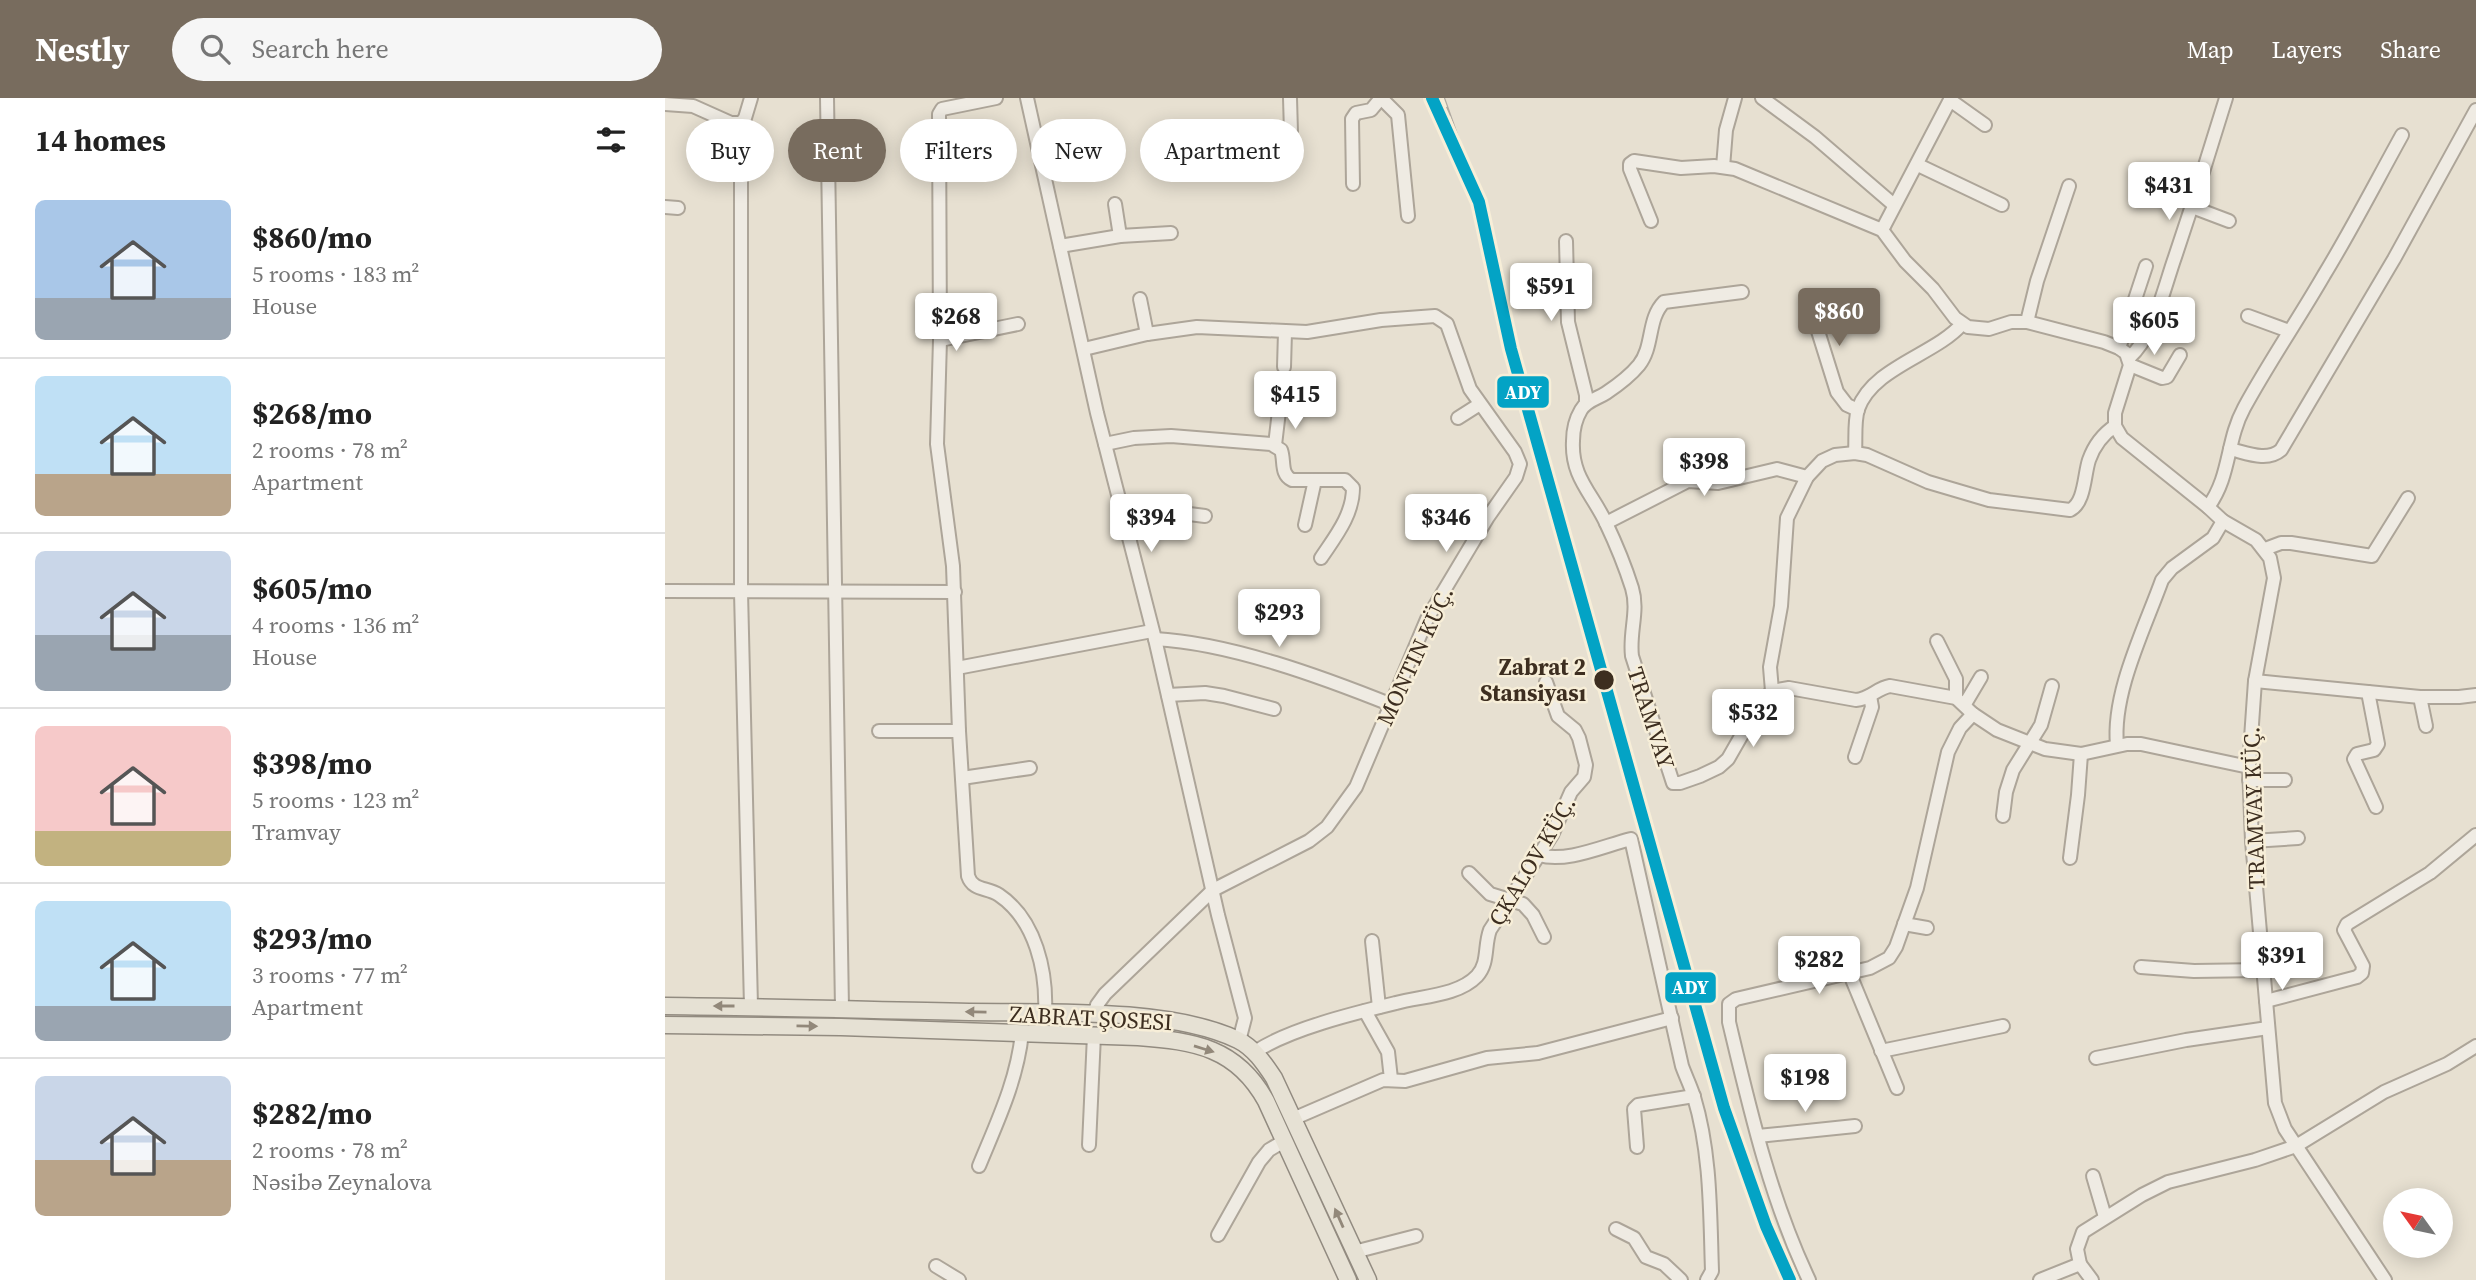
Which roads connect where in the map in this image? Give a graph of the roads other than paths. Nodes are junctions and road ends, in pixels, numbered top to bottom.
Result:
1 (751, 98) edge
2 (827, 98) edge
3 (996, 98) edge
4 (1027, 98) edge
5 (1290, 98) edge
6 (1381, 98) edge
7 (1735, 98) edge
8 (1762, 98) edge
9 (2226, 98) edge
10 (1951, 99) edge
11 (1776, 102) edge
12 (665, 104) edge
13 (2476, 110) edge
14 (722, 119) edge
15 (744, 119) edge
16 (1291, 119) edge
17 (1985, 125) dead end
18 (2402, 135) dead end
19 (1918, 165) junction
20 (1723, 167) junction
21 (741, 182) edge
22 (1353, 184) dead end
23 (2069, 186) dead end
24 (1115, 204) dead end
25 (1894, 205) junction
26 (2002, 205) dead end
27 (2192, 207) junction
28 (1408, 216) dead end
29 (1651, 221) dead end
30 (2229, 221) dead end
31 (1882, 230) junction
32 (1171, 233) dead end
33 (1120, 236) junction
34 (1566, 241) dead end
35 (1060, 246) junction
36 (2146, 266) dead end
37 (1742, 292) dead end
38 (1140, 299) dead end
39 (1808, 299) dead end
40 (2248, 316) dead end
41 (2027, 322) junction
42 (1018, 324) dead end
43 (1962, 324) junction
44 (2289, 331) junction
45 (1285, 332) junction
46 (1147, 334) junction
47 (940, 340) junction
48 (2119, 348) junction
49 (1084, 349) junction
50 (2181, 355) dead end
51 (2129, 362) junction
52 (1283, 367) dead end
53 (1586, 403) junction
54 (1479, 404) junction
55 (1858, 410) junction
56 (1279, 411) dead end
57 (1458, 418) dead end
58 (2115, 426) junction
59 (1105, 444) junction
60 (1275, 445) junction
61 (2230, 449) junction
62 (1854, 453) junction
63 (1807, 477) junction
64 (1315, 480) junction
65 (2408, 498) dead end
66 (2208, 507) junction
67 (1125, 516) junction
68 (1205, 516) dead end
69 (2223, 522) junction
70 (1606, 523) junction
71 (1305, 525) dead end
72 (2265, 549) junction
73 (1321, 558) dead end
74 (665, 591) edge
75 (741, 592) junction
76 (834, 592) junction
77 (955, 592) junction
78 (1154, 635) junction
79 (1937, 641) dead end
80 (957, 668) junction
81 (1981, 677) dead end
82 (2255, 681) junction
83 (1546, 682) dead end
84 (2052, 686) dead end
85 (1772, 691) junction
86 (2368, 692) junction
87 (1168, 695) junction
88 (1870, 696) junction
89 (2420, 696) junction
90 (2476, 696) edge
91 (1392, 705) junction
92 (1965, 705) junction
93 (1274, 709) dead end
94 (2426, 726) dead end
95 (879, 731) dead end
96 (959, 731) junction
97 (2030, 744) junction
98 (2117, 745) junction
99 (2081, 754) junction
100 (1855, 757) dead end
101 (1030, 768) dead end
102 (2249, 773) junction
103 (962, 778) junction
104 (2285, 780) dead end
105 (2376, 807) dead end
106 (2003, 816) dead end
107 (2476, 835) edge
108 (2298, 838) dead end
109 (2252, 841) junction
110 (1539, 855) junction
111 (2070, 858) dead end
112 (1469, 873) dead end
113 (1213, 890) junction
114 (1510, 899) junction
115 (1904, 924) junction
116 (1927, 928) dead end
117 (1544, 937) dead end
118 (1373, 940) dead end
119 (2141, 967) dead end
120 (2263, 970) junction
121 (1849, 972) junction
122 (2266, 1001) junction
123 (665, 1006) edge
124 (751, 1006) junction
125 (1379, 1007) junction
126 (842, 1008) junction
127 (1366, 1012) junction
128 (1045, 1013) junction
129 (1094, 1015) junction
130 (1672, 1018) junction
131 (665, 1025) edge
132 (2003, 1026) dead end
133 (2269, 1028) junction
134 (1022, 1033) junction
135 (1094, 1035) junction
136 (1239, 1041) junction
137 (2476, 1046) edge
138 (1881, 1051) junction
139 (1255, 1052) junction
140 (2096, 1058) dead end
141 (1391, 1079) junction
142 (1896, 1088) dead end
143 (1694, 1096) junction
144 (1294, 1118) junction
145 (1855, 1126) dead end
146 (1758, 1136) junction
147 (1285, 1141) junction
148 (1089, 1145) dead end
149 (2296, 1146) junction
150 (1637, 1147) dead end
151 (979, 1166) dead end
152 (2093, 1176) dead end
153 (2105, 1217) junction
154 (1616, 1229) dead end
155 (1217, 1235) dead end
156 (1416, 1236) dead end
157 (1354, 1252) junction
158 (2080, 1264) junction
159 (936, 1266) dead end
160 (959, 1280) edge
161 (1347, 1280) edge
162 (1368, 1280) edge
163 (1681, 1280) edge
164 (1707, 1280) edge
165 (1809, 1280) edge
166 (2040, 1280) edge
167 (2092, 1280) edge
168 (2385, 1280) edge

1 - 15 street
2 - 76 street
3 - 47 street
4 - 35 street
5 - 16 street
6 - 22 street
6 - 28 street
7 - 20 street
8 - 11 street
9 - 27 street
10 - 17 street
10 - 19 street
11 - 25 street
12 - 14 street
13 - 61 street
18 - 44 street
19 - 25 street
19 - 26 street
20 - 29 street
20 - 31 street
21 - 75 street
23 - 41 street
24 - 33 street
25 - 31 street
27 - 30 street
27 - 51 street
31 - 43 street
32 - 33 street
33 - 35 street
34 - 53 street
35 - 49 street
36 - 48 street
37 - 53 street
38 - 46 street
39 - 55 street
40 - 44 street
41 - 43 street
41 - 48 street
42 - 47 street
43 - 55 street
44 - 61 street
45 - 46 street, MONTIN KÜÇ.
45 - 52 street
45 - 54 street, MONTIN KÜÇ.
46 - 49 street, MONTIN KÜÇ.
47 - 77 street
48 - 51 street
49 - 59 street
50 - 51 street
51 - 58 street
53 - 70 street, TRAMVAY
54 - 57 street
54 - 91 street, MONTIN KÜÇ.
55 - 62 street
56 - 60 street
58 - 62 street
58 - 66 street
59 - 60 street
59 - 67 street
60 - 64 street
61 - 66 street
62 - 63 street
63 - 70 street
63 - 85 street
64 - 71 street
64 - 73 street
65 - 72 street
66 - 69 street
67 - 68 street
67 - 78 street
69 - 72 street
69 - 98 street
70 - 85 street, TRAMVAY
72 - 82 street, TRAMVAY KÜÇ.
74 - 75 street
75 - 76 street
75 - 124 street
76 - 77 street
76 - 126 street
77 - 80 street
78 - 80 street
78 - 87 street
78 - 91 street
79 - 92 street
80 - 96 street
81 - 92 street
82 - 86 street
82 - 102 street, TRAMVAY KÜÇ.
83 - 110 street, ÇKALOV KÜÇ.
84 - 97 street
85 - 88 street
86 - 89 street
86 - 105 street
87 - 93 street
87 - 113 street
88 - 92 street
88 - 100 street
89 - 90 street
89 - 94 street
91 - 113 street, MONTIN KÜÇ.
92 - 97 street
92 - 115 street
95 - 96 street
96 - 103 street
97 - 99 street
97 - 106 street
98 - 99 street
98 - 102 street
99 - 111 street
101 - 103 street
102 - 104 street
102 - 109 street, TRAMVAY KÜÇ.
103 - 128 street
107 - 122 street
108 - 109 street
109 - 120 street, TRAMVAY KÜÇ.
110 - 114 street, ÇKALOV KÜÇ.
110 - 130 street
112 - 114 street
113 - 129 street, MONTIN KÜÇ.
113 - 136 street
114 - 117 street
114 - 125 street, ÇKALOV KÜÇ.
115 - 116 street
115 - 121 street
118 - 125 street
119 - 120 street
120 - 122 street, TRAMVAY KÜÇ.
121 - 138 street
121 - 146 street
122 - 133 street, TRAMVAY KÜÇ.
124 -> 123 main road, ZABRAT ŞOSESI
124 - 126 main road, ZABRAT ŞOSESI
125 - 127 street, ÇKALOV KÜÇ.
128 -> 126 main road, ZABRAT ŞOSESI
127 - 139 street, ÇKALOV KÜÇ.
127 - 141 street
128 - 129 main road, ZABRAT ŞOSESI
129 - 136 main road, ZABRAT ŞOSESI
130 - 141 street
130 - 143 street
131 -> 134 main road, ZABRAT ŞOSESI
132 - 138 street
133 - 140 street
133 - 149 street, TRAMVAY KÜÇ.
134 - 135 main road, ZABRAT ŞOSESI
134 - 151 street
135 -> 147 main road, ZABRAT ŞOSESI
135 - 148 street
136 - 139 main road, ZABRAT ŞOSESI
137 - 149 street
138 - 142 street
139 - 144 main road, ZABRAT ŞOSESI
141 - 144 street
143 - 150 street
143 - 164 street
157 -> 144 main road, ZABRAT ŞOSESI
145 - 146 street
146 - 165 street
147 - 155 street
147 - 161 main road, ZABRAT ŞOSESI
149 - 153 street
149 - 168 street, TRAMVAY KÜÇ.
152 - 153 street
153 - 158 street
154 - 163 street
156 - 157 street
157 - 162 main road, ZABRAT ŞOSESI
158 - 166 street
158 - 167 street
159 - 160 street

